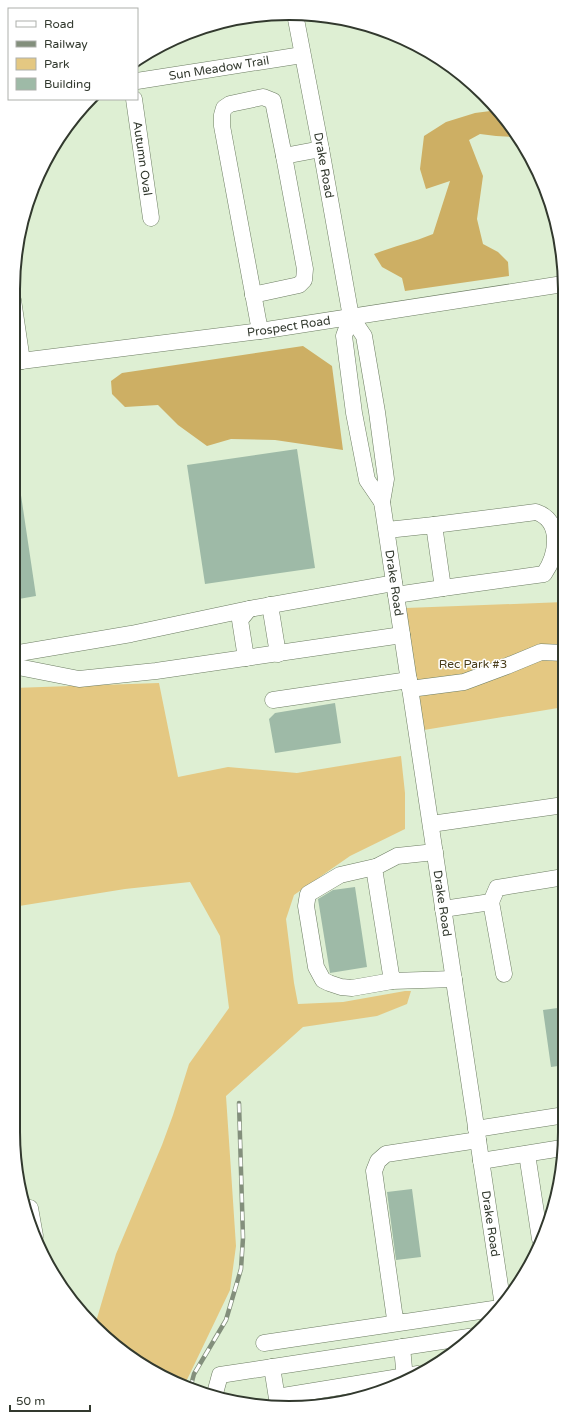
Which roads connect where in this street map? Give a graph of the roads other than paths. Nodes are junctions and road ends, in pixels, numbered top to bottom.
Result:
1 (296, 20) edge
2 (302, 55) junction
3 (138, 81) edge
4 (134, 100) edge
5 (321, 149) junction
6 (284, 156) junction
7 (151, 218) dead end
8 (558, 285) edge
9 (253, 295) junction
10 (351, 317) junction
11 (260, 331) junction
12 (20, 362) edge
13 (382, 502) junction
14 (434, 525) junction
15 (386, 530) junction
16 (443, 588) junction
17 (395, 589) junction
18 (270, 605) junction
19 (248, 609) junction
20 (402, 635) junction
21 (20, 653) edge
22 (558, 653) edge
23 (278, 654) junction
24 (246, 658) junction
25 (20, 667) edge
26 (410, 684) junction
27 (273, 700) dead end
28 (558, 806) edge
29 (431, 824) junction
30 (435, 852) junction
31 (375, 867) junction
32 (558, 878) edge
33 (491, 902) junction
34 (443, 909) junction
35 (504, 974) dead end
36 (454, 978) junction
37 (392, 981) junction
38 (558, 1117) edge
39 (477, 1134) junction
40 (557, 1149) edge
41 (527, 1154) junction
42 (481, 1161) junction
43 (539, 1232) edge
44 (502, 1297) edge
45 (491, 1309) edge
46 (402, 1322) junction
47 (264, 1343) dead end
48 (454, 1344) edge
49 (402, 1347) junction
50 (272, 1367) junction
51 (409, 1373) edge
52 (394, 1380) edge
53 (216, 1391) edge
54 (278, 1401) edge
55 (281, 1401) edge

1 - 2 street, Drake Road
2 - 3 street, Sun Meadow Trail
2 - 5 street, Drake Road
4 - 7 street, Autumn Oval
5 - 6 street
5 - 10 street, Drake Road
6 - 9 street
6 - 9 street
8 - 10 street, Prospect Road
9 - 11 street
10 - 11 street, Prospect Road
10 - 13 street, Drake Road
10 - 13 street, Drake Road
11 - 12 street, Prospect Road
13 - 15 street, Drake Road
14 - 15 street
14 - 16 street
14 - 16 street
15 - 17 street, Drake Road
16 - 17 street
17 - 18 street
17 - 20 street, Drake Road
18 - 19 street
18 - 23 street
19 - 21 street
19 - 24 street
20 - 23 street
20 - 26 street, Drake Road
22 - 26 street
23 - 24 street
24 - 25 street
26 - 27 street
26 - 29 street, Drake Road
28 - 29 street
29 - 30 street, Drake Road
30 - 31 street
30 - 34 street, Drake Road
31 - 37 street
31 - 37 street
32 - 33 street
33 - 34 street
33 - 35 street
34 - 36 street, Drake Road
36 - 37 street
36 - 39 street, Drake Road
38 - 39 street
39 - 42 street, Drake Road
39 - 46 street
40 - 41 street
41 - 42 street
41 - 43 street
42 - 44 street, Drake Road
45 - 46 street
46 - 47 street
48 - 49 street
49 - 50 street
49 - 51 street
50 - 53 street
50 - 54 street
52 - 55 street

